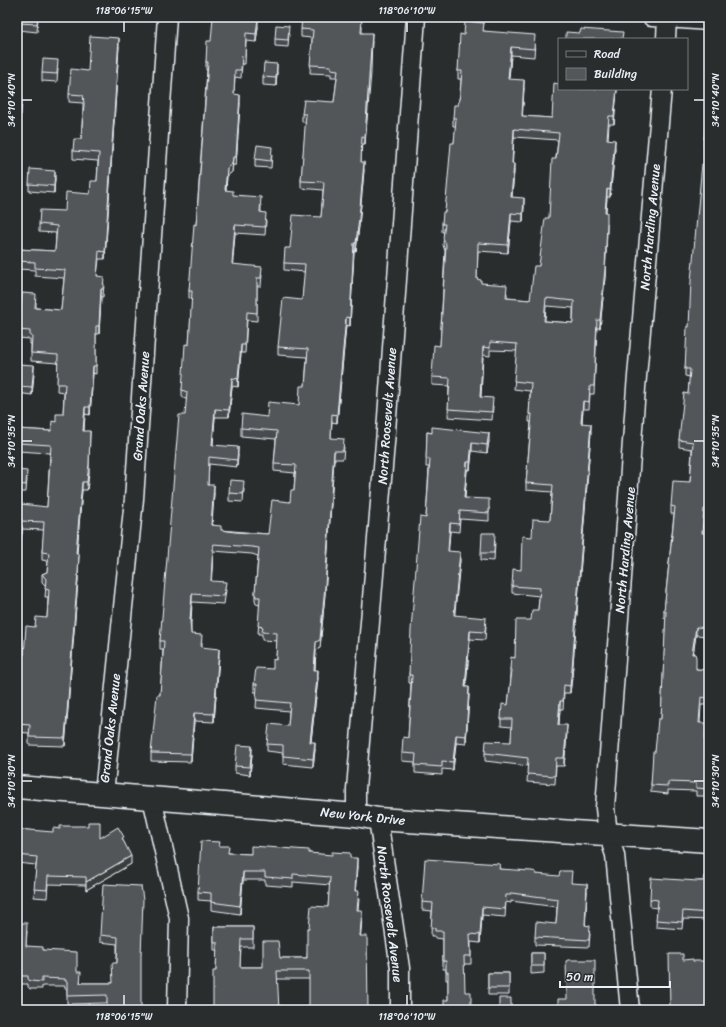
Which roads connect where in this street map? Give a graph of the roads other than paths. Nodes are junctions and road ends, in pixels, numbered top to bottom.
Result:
1 (167, 17) edge
2 (416, 17) edge
3 (662, 17) edge
4 (709, 21) edge
5 (666, 38) edge
6 (662, 90) edge
7 (17, 787) edge
8 (104, 794) junction
9 (152, 798) junction
10 (356, 814) junction
11 (378, 819) junction
12 (608, 834) junction
13 (709, 841) edge
14 (177, 1010) edge
15 (400, 1010) edge
16 (630, 1010) edge

1 - 8 street, Grand Oaks Avenue
2 - 10 street, North Roosevelt Avenue
3 - 4 street
3 - 5 street
6 - 12 street, North Harding Avenue
7 - 8 street, New York Drive
8 - 9 street, New York Drive
9 - 10 street, New York Drive
9 - 14 street
10 - 11 street, New York Drive
11 - 12 street, New York Drive
11 - 15 street, North Roosevelt Avenue
12 - 13 street, New York Drive
12 - 16 street, North Harding Avenue

